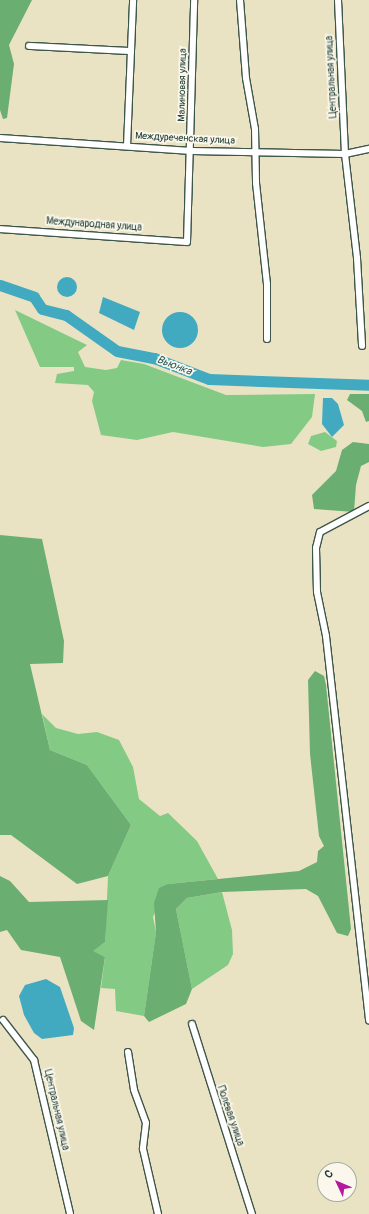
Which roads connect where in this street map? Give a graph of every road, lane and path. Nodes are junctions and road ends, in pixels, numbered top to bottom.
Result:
1 (133, 0) edge
2 (194, 0) edge
3 (240, 0) edge
4 (338, 0) edge
5 (29, 46) dead end
6 (130, 51) junction
7 (0, 138) edge
8 (127, 146) junction
9 (369, 149) edge
10 (192, 150) junction
11 (256, 151) junction
12 (345, 154) junction
13 (0, 229) edge
14 (187, 242) joint
15 (267, 339) dead end
16 (362, 346) dead end
17 (369, 506) edge
18 (3, 1020) dead end
19 (369, 1021) edge
20 (192, 1024) dead end
21 (128, 1052) dead end
22 (70, 1214) edge
23 (158, 1214) edge
24 (252, 1214) edge

1 - 6 street
2 - 10 street, Малиновая улица
3 - 11 street
4 - 12 street, Центральная улица
5 - 6 street
6 - 8 street
7 - 8 street, Междуреченская улица
8 - 10 street, Междуреченская улица
9 - 12 street, Междуреченская улица
10 - 11 street, Междуреченская улица
10 - 14 street, Малиновая улица
11 - 12 street, Междуреченская улица
11 - 15 street
12 - 16 street, Центральная улица
13 - 14 street, Международная улица
17 - 19 street
18 - 22 street, Центральная улица
20 - 24 street, Полевая улица
21 - 23 street

